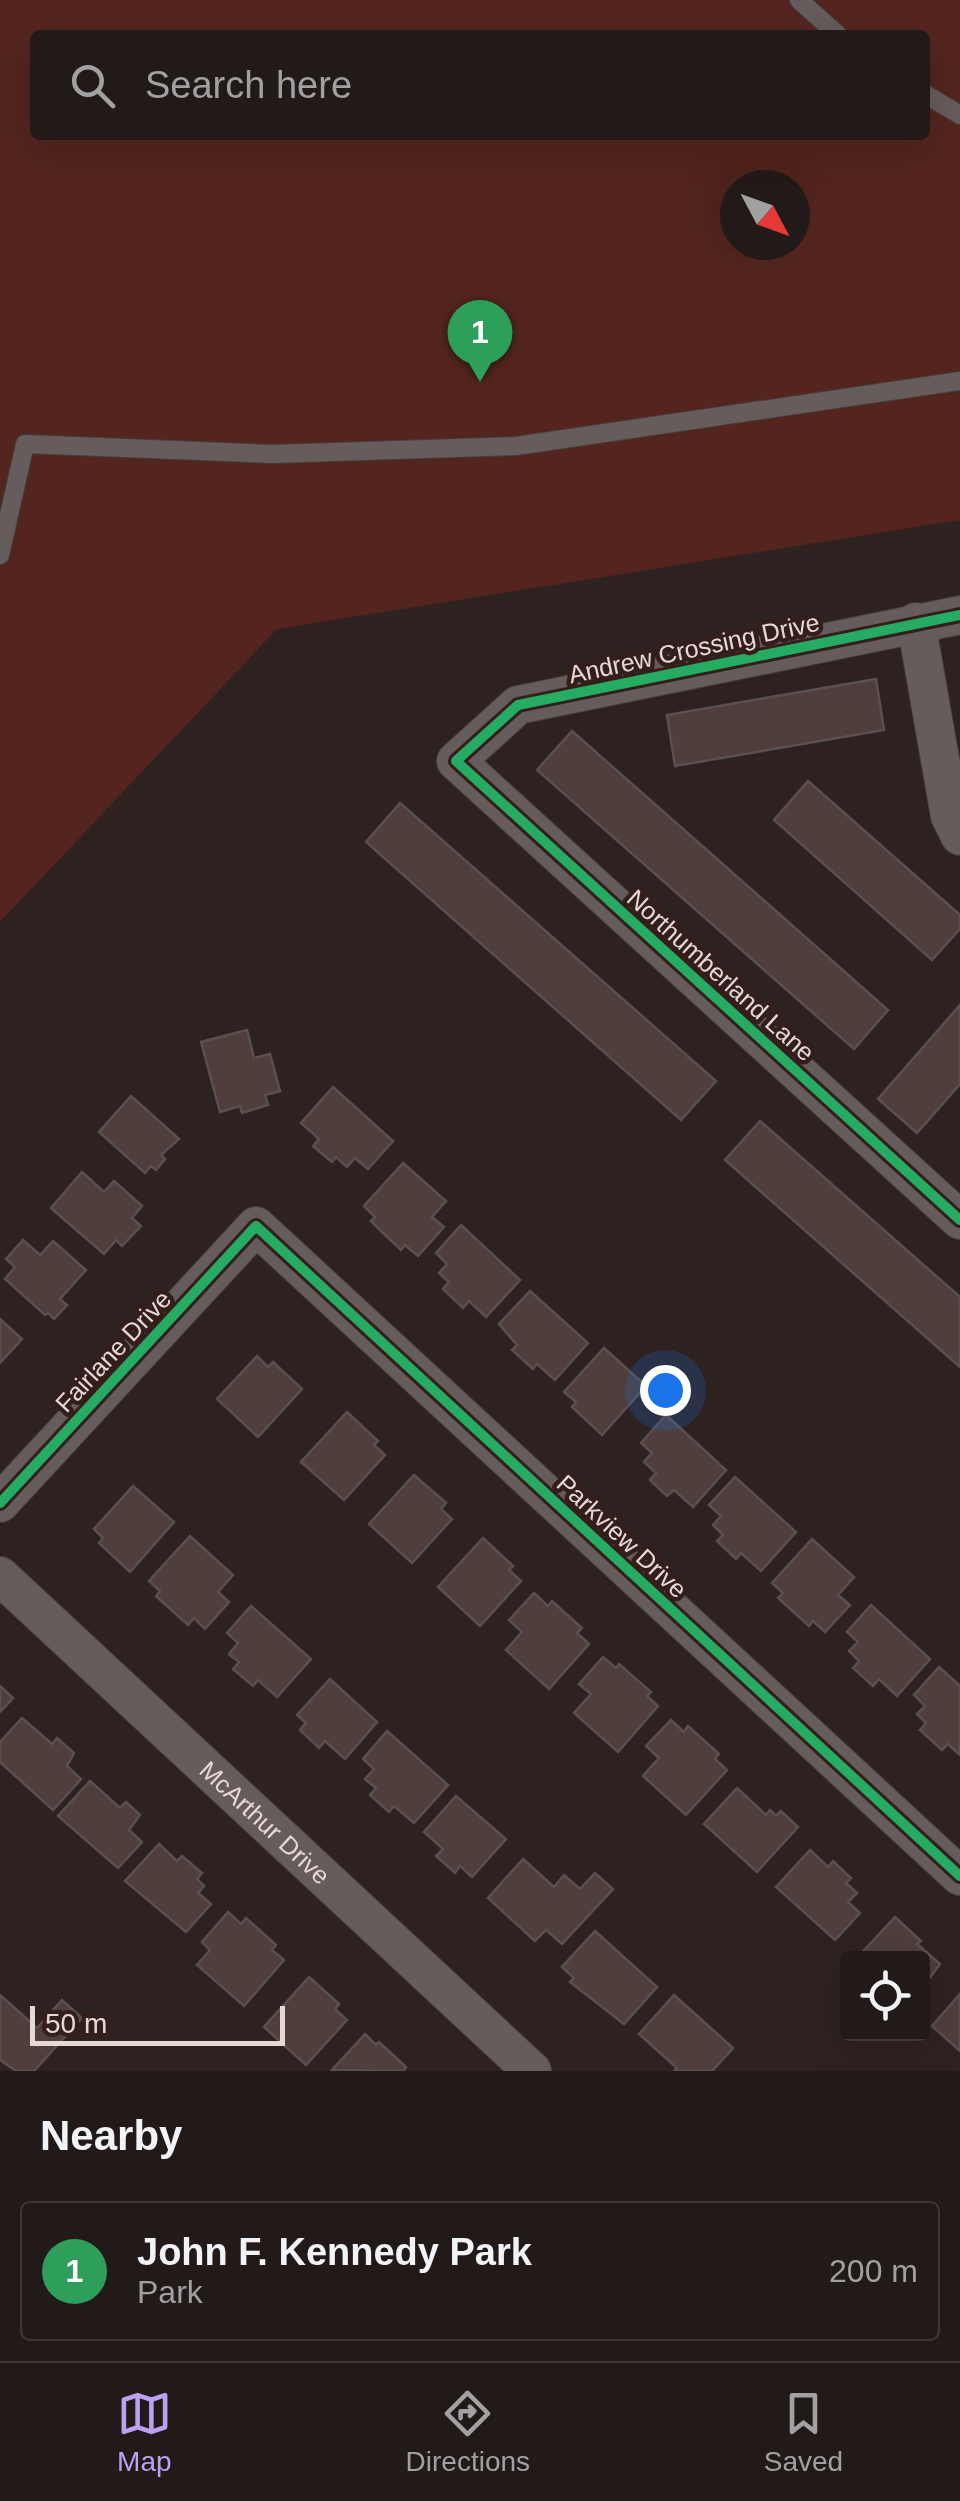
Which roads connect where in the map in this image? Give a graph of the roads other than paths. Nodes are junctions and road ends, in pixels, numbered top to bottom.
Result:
1 (799, 0) edge
2 (832, 30) edge
3 (930, 97) edge
4 (960, 115) edge
5 (960, 381) edge
6 (0, 556) edge
7 (960, 615) edge
8 (916, 622) junction
9 (456, 761) joint
10 (960, 836) edge
11 (960, 1220) edge
12 (256, 1226) joint
13 (0, 1503) edge
14 (0, 1576) edge
15 (960, 1876) edge
16 (532, 2071) edge

1 - 2 lane
3 - 4 lane
5 - 6 lane
7 - 8 street, Andrew Crossing Drive
8 - 9 street, Andrew Crossing Drive
8 - 10 street
9 - 11 street, Northumberland Lane
12 - 13 street, Fairlane Drive
12 - 15 street, Parkview Drive
14 - 16 street, McArthur Drive

